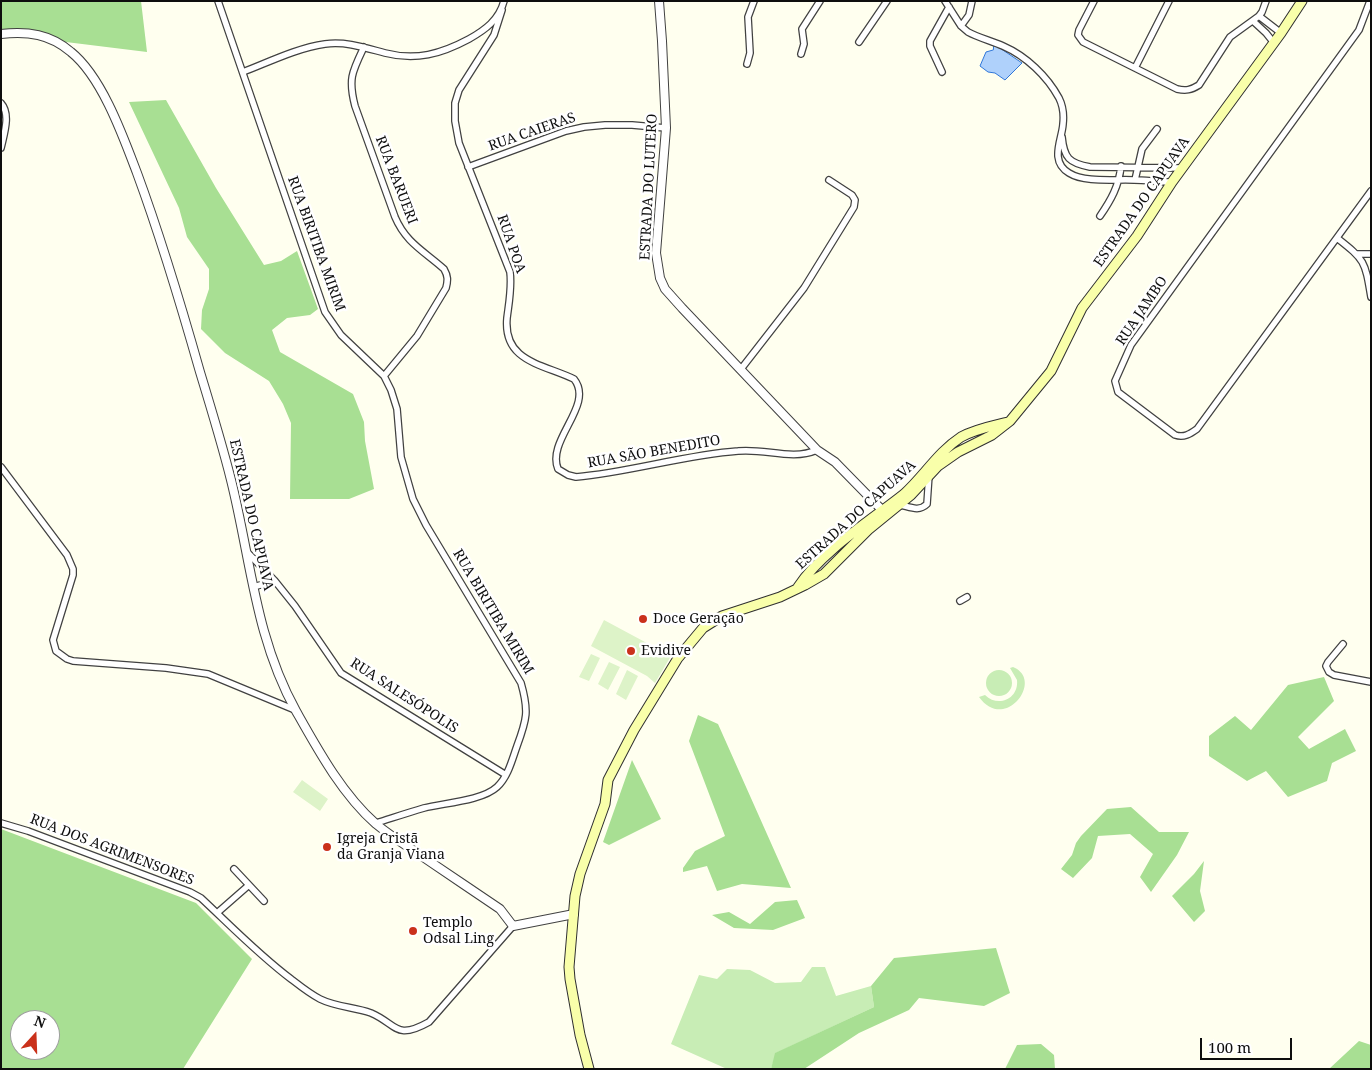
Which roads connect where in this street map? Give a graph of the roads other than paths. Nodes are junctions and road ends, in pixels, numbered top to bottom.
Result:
1 (218, 1) edge
2 (504, 1) edge
3 (659, 1) edge
4 (754, 1) edge
5 (820, 1) edge
6 (887, 1) edge
7 (945, 1) edge
8 (972, 1) edge
9 (1094, 1) edge
10 (1169, 1) edge
11 (1266, 1) edge
12 (1302, 1) edge
13 (1370, 1) edge
14 (949, 8) junction
15 (502, 10) junction
16 (1259, 16) junction
17 (1253, 21) junction
18 (961, 26) junction
19 (484, 30) junction
20 (1, 34) edge
21 (1281, 34) junction
22 (494, 35) junction
23 (859, 42) dead end
24 (1274, 42) junction
25 (364, 47) junction
26 (801, 54) dead end
27 (747, 64) dead end
28 (1135, 68) junction
29 (243, 72) junction
30 (942, 72) dead end
31 (1, 103) edge
32 (666, 128) junction
33 (1157, 129) dead end
34 (1061, 135) junction
35 (1, 148) edge
36 (1108, 166) junction
37 (1120, 166) junction
38 (1137, 166) junction
39 (468, 167) junction
40 (1182, 168) junction
41 (1107, 179) junction
42 (829, 180) dead end
43 (1119, 180) junction
44 (1135, 180) junction
45 (1172, 182) junction
46 (1371, 191) edge
47 (1100, 216) dead end
48 (1337, 238) junction
49 (1357, 254) junction
50 (1371, 254) edge
51 (1371, 297) edge
52 (741, 369) junction
53 (384, 376) junction
54 (575, 411) joint
55 (1010, 421) junction
56 (963, 436) junction
57 (968, 447) junction
58 (817, 450) junction
59 (1, 467) edge
60 (929, 476) junction
61 (900, 505) junction
62 (880, 512) junction
63 (247, 552) junction
64 (821, 562) junction
65 (829, 570) junction
66 (275, 581) junction
67 (253, 587) junction
68 (798, 588) junction
69 (967, 597) dead end
70 (960, 601) dead end
71 (1343, 644) dead end
72 (1371, 682) edge
73 (295, 710) junction
74 (506, 776) junction
75 (1, 823) edge
76 (376, 824) junction
77 (234, 869) dead end
78 (249, 885) junction
79 (264, 901) dead end
80 (217, 913) junction
81 (574, 914) junction
82 (514, 926) junction
83 (589, 1069) edge

1 - 29 street, RUA BIRITIBA MIRIM
2 - 15 street, RUA POA
3 - 32 street, ESTRADA DO LUTERO
4 - 27 street
5 - 26 street
6 - 23 street
7 - 14 street
8 - 18 street
9 - 28 street
10 - 28 street
11 - 16 street
12 - 21 main road, ESTRADA DO CAPUAVA
13 - 48 street, RUA JAMBO
14 - 18 street
14 - 30 street
15 - 19 street
15 - 22 street, RUA POA
16 - 17 street
16 - 21 street
17 - 24 street
17 - 28 street
18 - 34 street
19 - 22 street
19 - 25 street
20 - 63 street, ESTRADA DO CAPUAVA
21 - 24 main road, ESTRADA DO CAPUAVA
22 - 39 street, RUA POA
24 - 40 main road, ESTRADA DO CAPUAVA
25 - 29 street
25 - 53 street, RUA BARUERI
29 - 53 street, RUA BIRITIBA MIRIM
31 - 35 street
32 - 39 street, RUA CAIERAS
32 - 52 street, ESTRADA DO LUTERO
33 - 38 street
34 - 36 street
34 - 41 street
36 - 37 street
36 - 41 street
37 - 38 street
37 - 43 street
38 - 40 street
38 - 44 street
39 - 54 street, RUA POA
40 - 45 main road, ESTRADA DO CAPUAVA
41 - 43 street
42 - 52 street
43 - 44 street
43 - 47 street
44 - 45 street
45 - 55 main road, ESTRADA DO CAPUAVA
46 - 48 street, RUA JAMBO
48 - 49 street
49 - 50 street
49 - 51 street
52 - 58 street, ESTRADA DO LUTERO
53 - 74 street, RUA BIRITIBA MIRIM
54 - 58 street, RUA SÃO BENEDITO
55 - 56 main road, ESTRADA DO CAPUAVA
55 - 57 main road, ESTRADA DO CAPUAVA
56 - 57 main road
56 - 62 main road, ESTRADA DO CAPUAVA
57 - 60 main road, ESTRADA DO CAPUAVA
58 - 62 street, ESTRADA DO LUTERO
59 - 73 street
60 - 61 main road, ESTRADA DO CAPUAVA
60 - 61 street
61 - 65 main road, ESTRADA DO CAPUAVA
62 - 64 main road, ESTRADA DO CAPUAVA
63 - 66 street, RUA SALESÓPOLIS
63 - 67 street, ESTRADA DO CAPUAVA
64 - 65 main road
64 - 68 main road, ESTRADA DO CAPUAVA
65 - 68 main road, ESTRADA DO CAPUAVA
66 - 67 street
66 - 74 street, RUA SALESÓPOLIS
67 - 73 street, ESTRADA DO CAPUAVA
68 - 81 main road, ESTRADA DO CAPUAVA
69 - 70 street
71 - 72 street
73 - 76 street, ESTRADA DO CAPUAVA
74 - 76 street
75 - 80 street, RUA DOS AGRIMENSORES
76 - 82 street, ESTRADA DO CAPUAVA
77 - 78 street
78 - 79 street
78 - 80 street
80 - 82 street, RUA DOS AGRIMENSORES
81 - 82 street
81 - 83 main road, ESTRADA DO CAPUAVA

